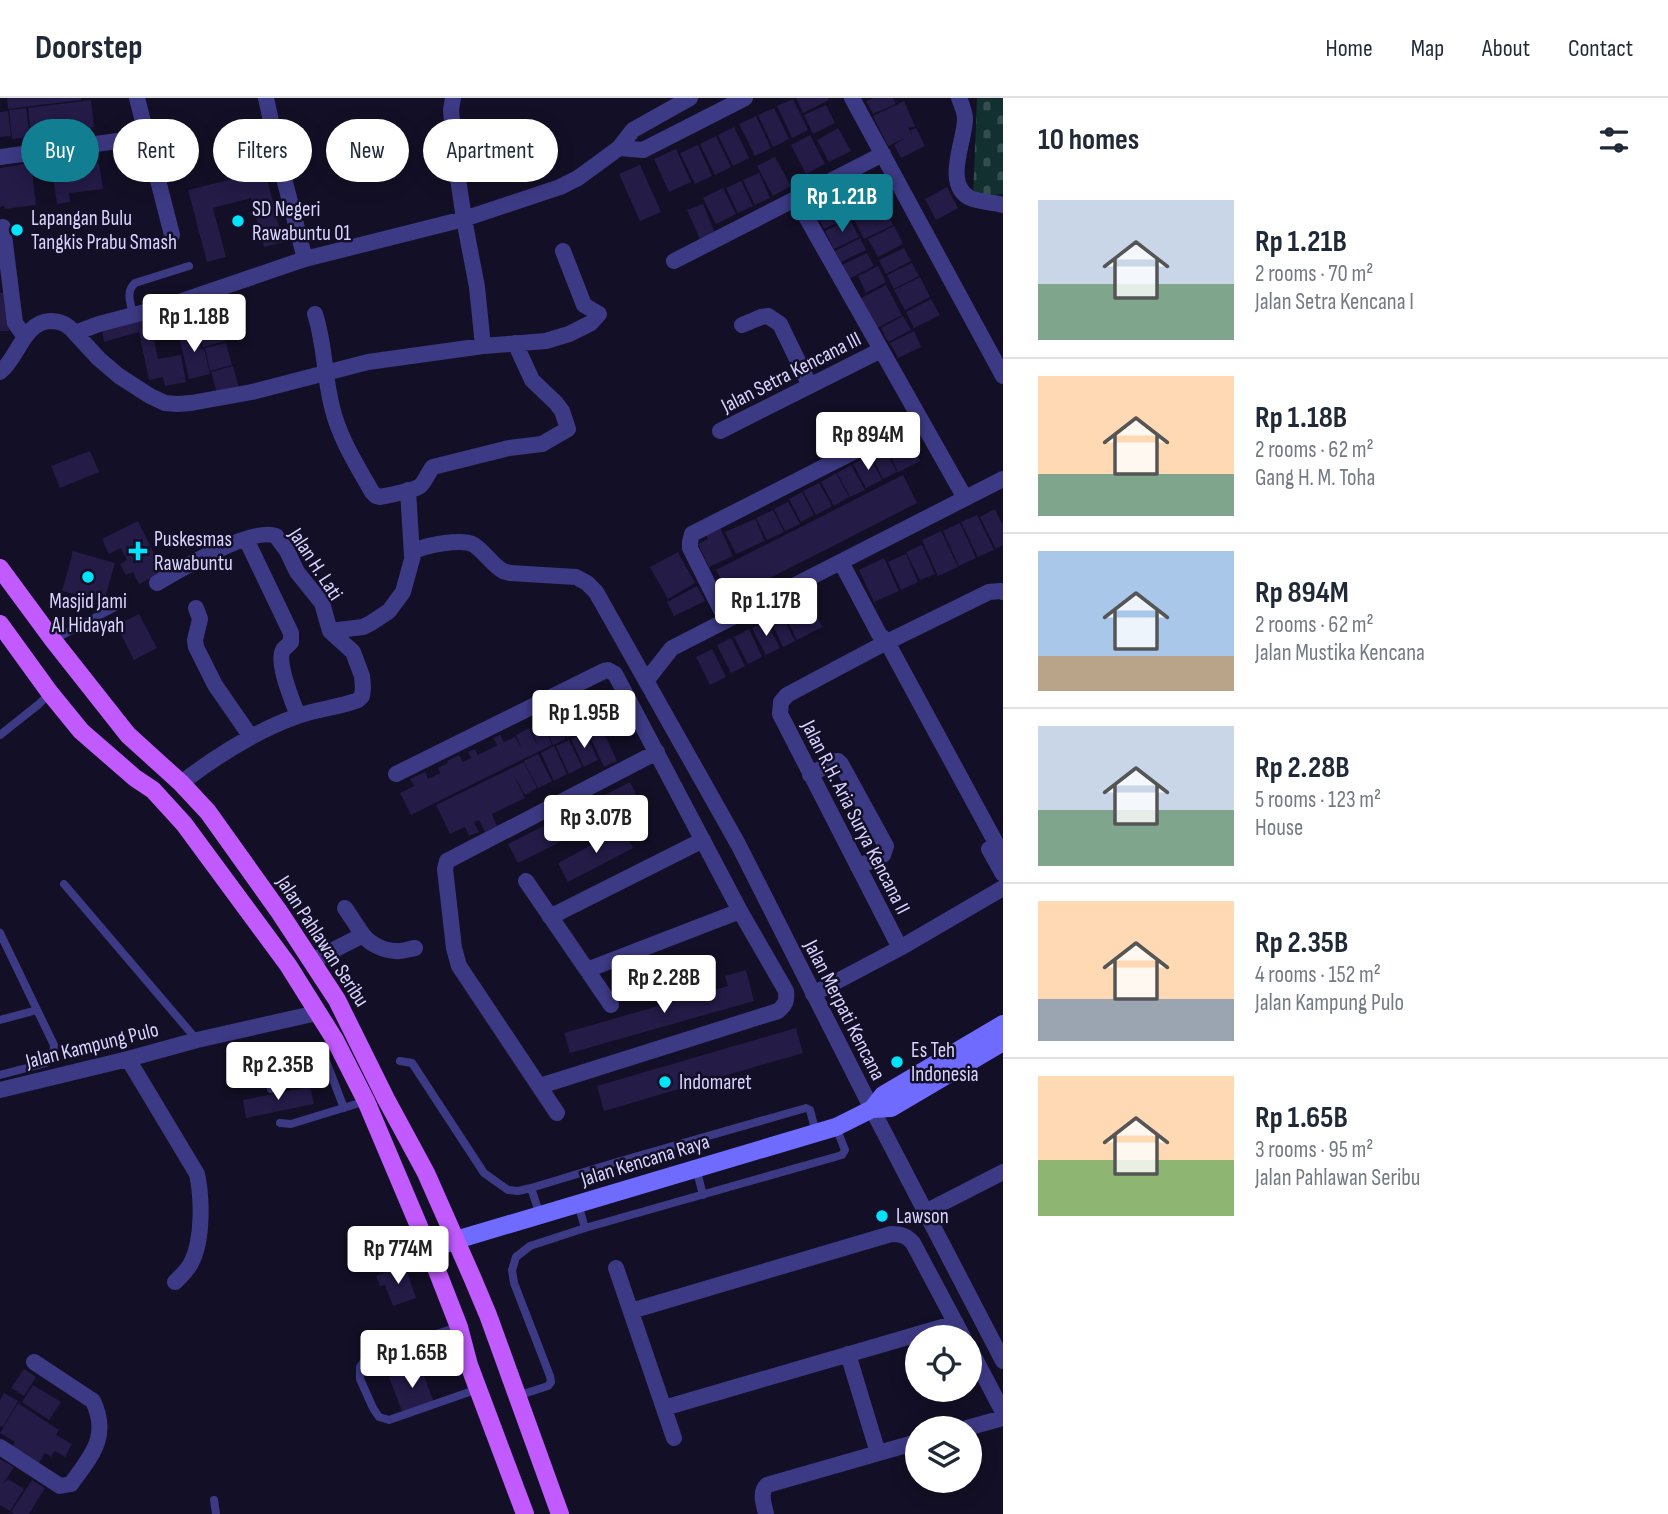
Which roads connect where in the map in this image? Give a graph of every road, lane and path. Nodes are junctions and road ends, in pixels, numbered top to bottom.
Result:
1 (137, 98) edge
2 (265, 98) edge
3 (453, 98) edge
4 (690, 98) edge
5 (745, 98) edge
6 (852, 98) edge
7 (959, 98) edge
8 (142, 119) edge
9 (113, 142) edge
10 (619, 148) junction
11 (883, 154) junction
12 (0, 157) edge
13 (158, 182) edge
14 (796, 200) junction
15 (1003, 205) edge
16 (464, 219) junction
17 (3, 227) dead end
18 (172, 236) dead end
19 (563, 251) dead end
20 (305, 259) junction
21 (674, 261) dead end
22 (189, 265) dead end
23 (315, 314) dead end
24 (133, 315) junction
25 (742, 325) dead end
26 (75, 334) junction
27 (25, 337) junction
28 (515, 344) junction
29 (483, 346) junction
30 (881, 350) junction
31 (0, 372) edge
32 (325, 374) junction
33 (1003, 376) edge
34 (810, 386) junction
35 (920, 418) junction
36 (720, 431) dead end
37 (1003, 479) edge
38 (408, 489) junction
39 (965, 498) junction
40 (246, 539) junction
41 (412, 556) junction
42 (841, 562) junction
43 (0, 568) edge
44 (157, 583) dead end
45 (1003, 593) edge
46 (119, 605) dead end
47 (196, 608) dead end
48 (726, 620) junction
49 (0, 624) edge
50 (330, 631) junction
51 (53, 640) junction
52 (882, 641) junction
53 (646, 681) junction
54 (50, 693) junction
55 (298, 716) junction
56 (0, 735) edge
57 (251, 737) junction
58 (657, 752) junction
59 (396, 774) dead end
60 (810, 775) junction
61 (181, 783) junction
62 (703, 840) junction
63 (738, 844) junction
64 (231, 845) junction
65 (1003, 856) edge
66 (209, 857) junction
67 (738, 866) junction
68 (858, 867) junction
69 (722, 874) junction
70 (1003, 874) edge
71 (526, 881) dead end
72 (757, 881) junction
73 (64, 884) dead end
74 (1003, 888) edge
75 (345, 908) dead end
76 (740, 911) junction
77 (550, 917) junction
78 (0, 933) edge
79 (363, 935) junction
80 (415, 948) dead end
81 (900, 948) junction
82 (11, 956) junction
83 (0, 959) edge
84 (312, 961) junction
85 (587, 970) junction
86 (813, 994) junction
87 (611, 1006) dead end
88 (37, 1010) junction
89 (317, 1013) junction
90 (0, 1020) edge
91 (1003, 1024) edge
92 (197, 1040) junction
93 (1003, 1042) edge
94 (328, 1044) junction
95 (128, 1059) junction
96 (400, 1061) dead end
97 (0, 1075) edge
98 (540, 1086) junction
99 (271, 1089) dead end
100 (0, 1090) edge
101 (366, 1101) junction
102 (344, 1108) junction
103 (872, 1109) junction
104 (557, 1113) dead end
105 (280, 1123) dead end
106 (836, 1127) junction
107 (816, 1133) junction
108 (696, 1168) junction
109 (1003, 1172) edge
110 (531, 1188) junction
111 (703, 1195) junction
112 (578, 1204) junction
113 (925, 1212) junction
114 (540, 1215) junction
115 (585, 1228) junction
116 (456, 1240) junction
117 (429, 1250) junction
118 (616, 1268) dead end
119 (175, 1282) dead end
120 (631, 1311) junction
121 (956, 1325) edge
122 (459, 1327) junction
123 (905, 1342) edge
124 (848, 1354) junction
125 (1001, 1357) edge
126 (34, 1362) dead end
127 (982, 1364) edge
128 (982, 1373) edge
129 (478, 1390) junction
130 (517, 1396) junction
131 (664, 1408) junction
132 (1003, 1412) edge
133 (1003, 1418) edge
134 (982, 1424) edge
135 (674, 1437) dead end
136 (905, 1445) edge
137 (0, 1447) edge
138 (878, 1453) junction
139 (214, 1500) dead end
140 (216, 1514) edge
141 (525, 1514) edge
142 (560, 1514) edge
143 (766, 1514) edge

1 - 8 street
2 - 20 street
3 - 16 street
4 - 10 street
5 - 10 street
6 - 11 street
7 - 15 street
9 - 12 street
10 - 16 street
11 - 14 street
11 - 33 street
13 - 18 street
14 - 21 street
14 - 30 street
16 - 20 street
16 - 29 street
17 - 27 street
19 - 28 street
20 - 24 street
22 - 24 lane
23 - 32 street
24 - 26 street
25 - 34 street
26 - 27 street
26 - 32 street
27 - 31 street
28 - 29 street
28 - 38 street
29 - 32 street
30 - 34 street, Jalan Setra Kencana III
30 - 35 street
32 - 38 street
34 - 36 street, Jalan Setra Kencana III
35 - 39 street
35 - 48 street
37 - 39 street
38 - 41 street
39 - 42 street
40 - 44 street, Jalan H. Lati
40 - 50 street, Jalan H. Lati
40 - 55 street
41 - 50 street
41 - 53 street, Jalan Merpati Kencana
42 - 48 street
42 - 52 street
43 - 51 main road, Jalan Pahlawan Seribu
45 - 52 street
46 - 51 lane
47 - 57 street
48 - 53 street
49 - 54 main road, Jalan Pahlawan Seribu
50 - 55 street, Jalan H. Lati
51 - 61 main road, Jalan Pahlawan Seribu
52 - 60 street, Jalan R.H. Aria Surya Kencana II
52 - 65 street
52 - 70 street
53 - 63 street, Jalan Merpati Kencana
54 - 56 lane
54 - 66 main road, Jalan Pahlawan Seribu
55 - 57 street, Jalan H. Lati
57 - 61 street, Jalan H. Lati
58 - 59 street
58 - 62 street
58 - 98 street
60 - 68 street, Jalan R.H. Aria Surya Kencana II
60 - 68 street
61 - 64 main road, Jalan Pahlawan Seribu
62 - 69 street
62 - 77 street
63 - 67 street
63 - 72 street, Jalan Merpati Kencana
64 - 66 main road
64 - 84 main road, Jalan Pahlawan Seribu
66 - 89 main road, Jalan Pahlawan Seribu
67 - 69 street
67 - 72 street
68 - 81 street, Jalan R.H. Aria Surya Kencana II
69 - 76 street
71 - 77 street
72 - 86 street, Jalan Merpati Kencana
73 - 92 lane
74 - 81 street
75 - 79 street
76 - 85 street
76 - 98 street
77 - 85 street
78 - 82 lane
79 - 80 street
79 - 84 street
81 - 86 street
82 - 83 lane
82 - 88 lane
84 - 116 main road, Jalan Pahlawan Seribu
85 - 87 street
86 - 103 street, Jalan Merpati Kencana
88 - 90 lane
88 - 97 lane
89 - 92 street, Jalan Kampung Pulo
89 - 94 main road, Jalan Pahlawan Seribu
91 - 103 street, Jalan Kencana Raya
92 - 95 street, Jalan Kampung Pulo
93 - 103 street, Jalan Kencana Raya
94 - 99 lane
94 - 101 main road, Jalan Pahlawan Seribu
94 - 102 lane
95 - 100 street, Jalan Kampung Pulo
95 - 119 street
96 - 110 lane
98 - 104 street
101 - 102 lane
101 - 117 main road, Jalan Pahlawan Seribu
102 - 105 lane
103 - 106 street, Jalan Kencana Raya
103 - 113 street, Jalan Merpati Kencana
106 - 107 street, Jalan Kencana Raya
106 - 111 lane
107 - 108 street, Jalan Kencana Raya
107 - 110 lane
108 - 111 lane
108 - 112 street, Jalan Kencana Raya
109 - 113 street
110 - 114 lane
111 - 115 lane
112 - 114 street, Jalan Kencana Raya
112 - 115 lane
113 - 125 street, Jalan Merpati Kencana
114 - 116 street, Jalan Kencana Raya
115 - 130 lane
116 - 117 street, Jalan Kencana Raya
116 - 130 main road, Jalan Pahlawan Seribu
117 - 122 main road, Jalan Pahlawan Seribu
118 - 120 street
120 - 121 street
120 - 131 street
122 - 129 main road, Jalan Pahlawan Seribu
122 - 129 lane
123 - 124 street
124 - 131 street
124 - 138 street
125 - 127 street
126 - 137 street
128 - 132 street
129 - 141 main road, Jalan Pahlawan Seribu
130 - 142 main road, Jalan Pahlawan Seribu
131 - 135 street
133 - 134 street
136 - 138 street
138 - 143 street
139 - 140 lane

